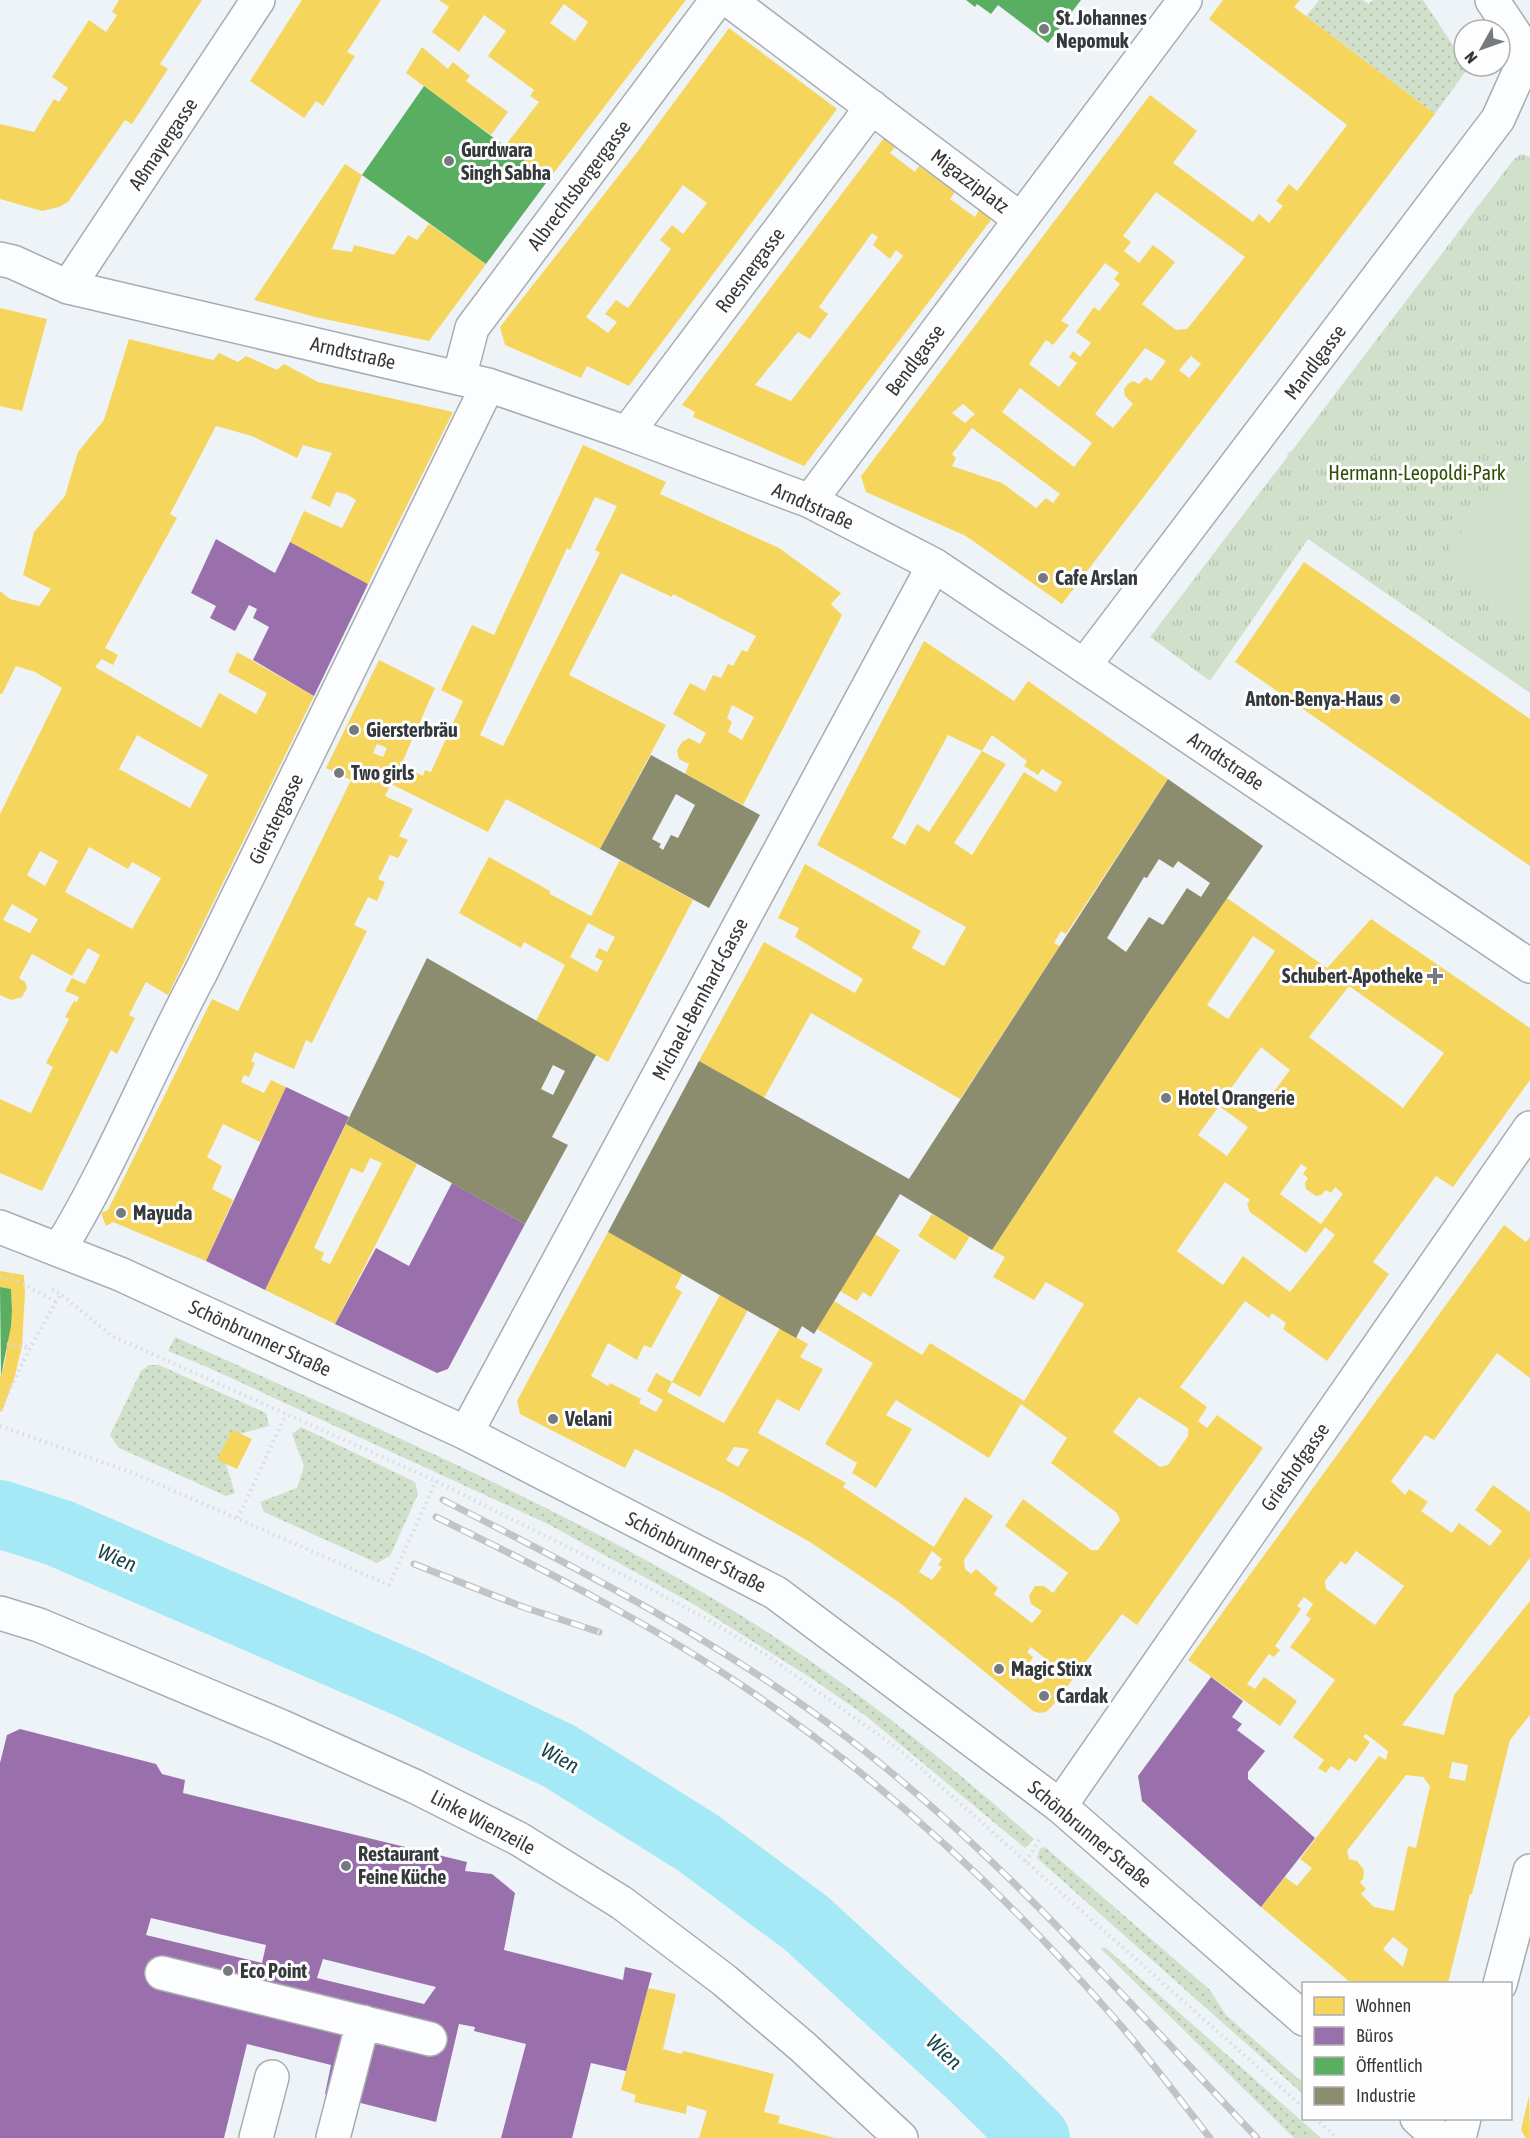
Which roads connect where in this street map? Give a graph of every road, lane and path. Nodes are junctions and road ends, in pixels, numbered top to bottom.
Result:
1 (258, 0) edge
2 (717, 0) edge
3 (729, 0) edge
4 (1185, 0) edge
5 (1492, 0) edge
6 (1529, 53) edge
7 (872, 107) junction
8 (1451, 181) junction
9 (1020, 219) junction
10 (0, 259) edge
11 (1528, 263) edge
12 (68, 287) junction
13 (474, 381) junction
14 (1530, 410) edge
15 (1411, 412) junction
16 (627, 433) junction
17 (1260, 433) junction
18 (1505, 440) junction
19 (1530, 460) edge
20 (1347, 496) junction
21 (810, 501) junction
22 (934, 565) junction
23 (1222, 618) dead end
24 (1530, 626) edge
25 (1084, 666) junction
26 (1530, 966) edge
27 (1530, 1128) edge
28 (0, 1227) edge
29 (58, 1250) junction
30 (0, 1277) edge
31 (56, 1302) junction
32 (7, 1344) dead end
33 (30, 1348) junction
34 (0, 1409) edge
35 (286, 1414) junction
36 (0, 1426) edge
37 (466, 1433) junction
38 (436, 1481) junction
39 (238, 1518) junction
40 (0, 1613) edge
41 (1060, 1806) junction
42 (1038, 1842) dead end
43 (1026, 1862) junction
44 (1530, 1871) edge
45 (162, 1973) dead end
46 (1500, 1982) edge
47 (1302, 2017) edge
48 (363, 2022) junction
49 (430, 2039) dead end
50 (272, 2077) dead end
51 (1302, 2106) edge
52 (1317, 2120) edge
53 (1419, 2120) edge
54 (1464, 2120) edge
55 (256, 2138) edge
56 (333, 2138) edge
57 (901, 2138) edge
58 (1337, 2138) edge
59 (1439, 2138) edge
60 (1459, 2138) edge

1 - 12 street, Aßmayergasse
2 - 13 street, Albrechtsbergergasse
3 - 7 street, Migazziplatz
4 - 9 street, Migazziplatz
5 - 6 street
6 - 8 street, Mandlgasse
7 - 9 street, Migazziplatz
7 - 16 street, Roesnergasse
8 - 11 path
8 - 17 street, Mandlgasse
9 - 21 street, Bendlgasse
10 - 12 street, Arndtstraße
11 - 15 path
12 - 13 street, Arndtstraße
13 - 16 street, Arndtstraße
13 - 29 street, Gierstergasse
14 - 18 path
15 - 18 path
15 - 20 path
16 - 21 street, Arndtstraße
17 - 20 path
17 - 25 street, Mandlgasse
18 - 19 path
20 - 23 path
20 - 24 path
21 - 22 street, Arndtstraße
22 - 25 street, Arndtstraße
22 - 37 street, Michael-Bernhard-Gasse
25 - 26 street, Arndtstraße
27 - 41 street, Grieshofgasse
28 - 29 street, Schönbrunner Straße
29 - 37 street, Schönbrunner Straße
30 - 31 path
31 - 33 path
31 - 35 path
32 - 33 path
33 - 34 path
35 - 38 path
35 - 39 path
36 - 39 path
37 - 41 street, Schönbrunner Straße
38 - 39 path
38 - 43 path
40 - 57 street, Linke Wienzeile
41 - 47 street, Schönbrunner Straße
42 - 43 path
43 - 51 path
44 - 46 street
45 - 48 street
48 - 49 street
48 - 56 street
50 - 55 street
52 - 58 path
53 - 59 street
54 - 60 street

